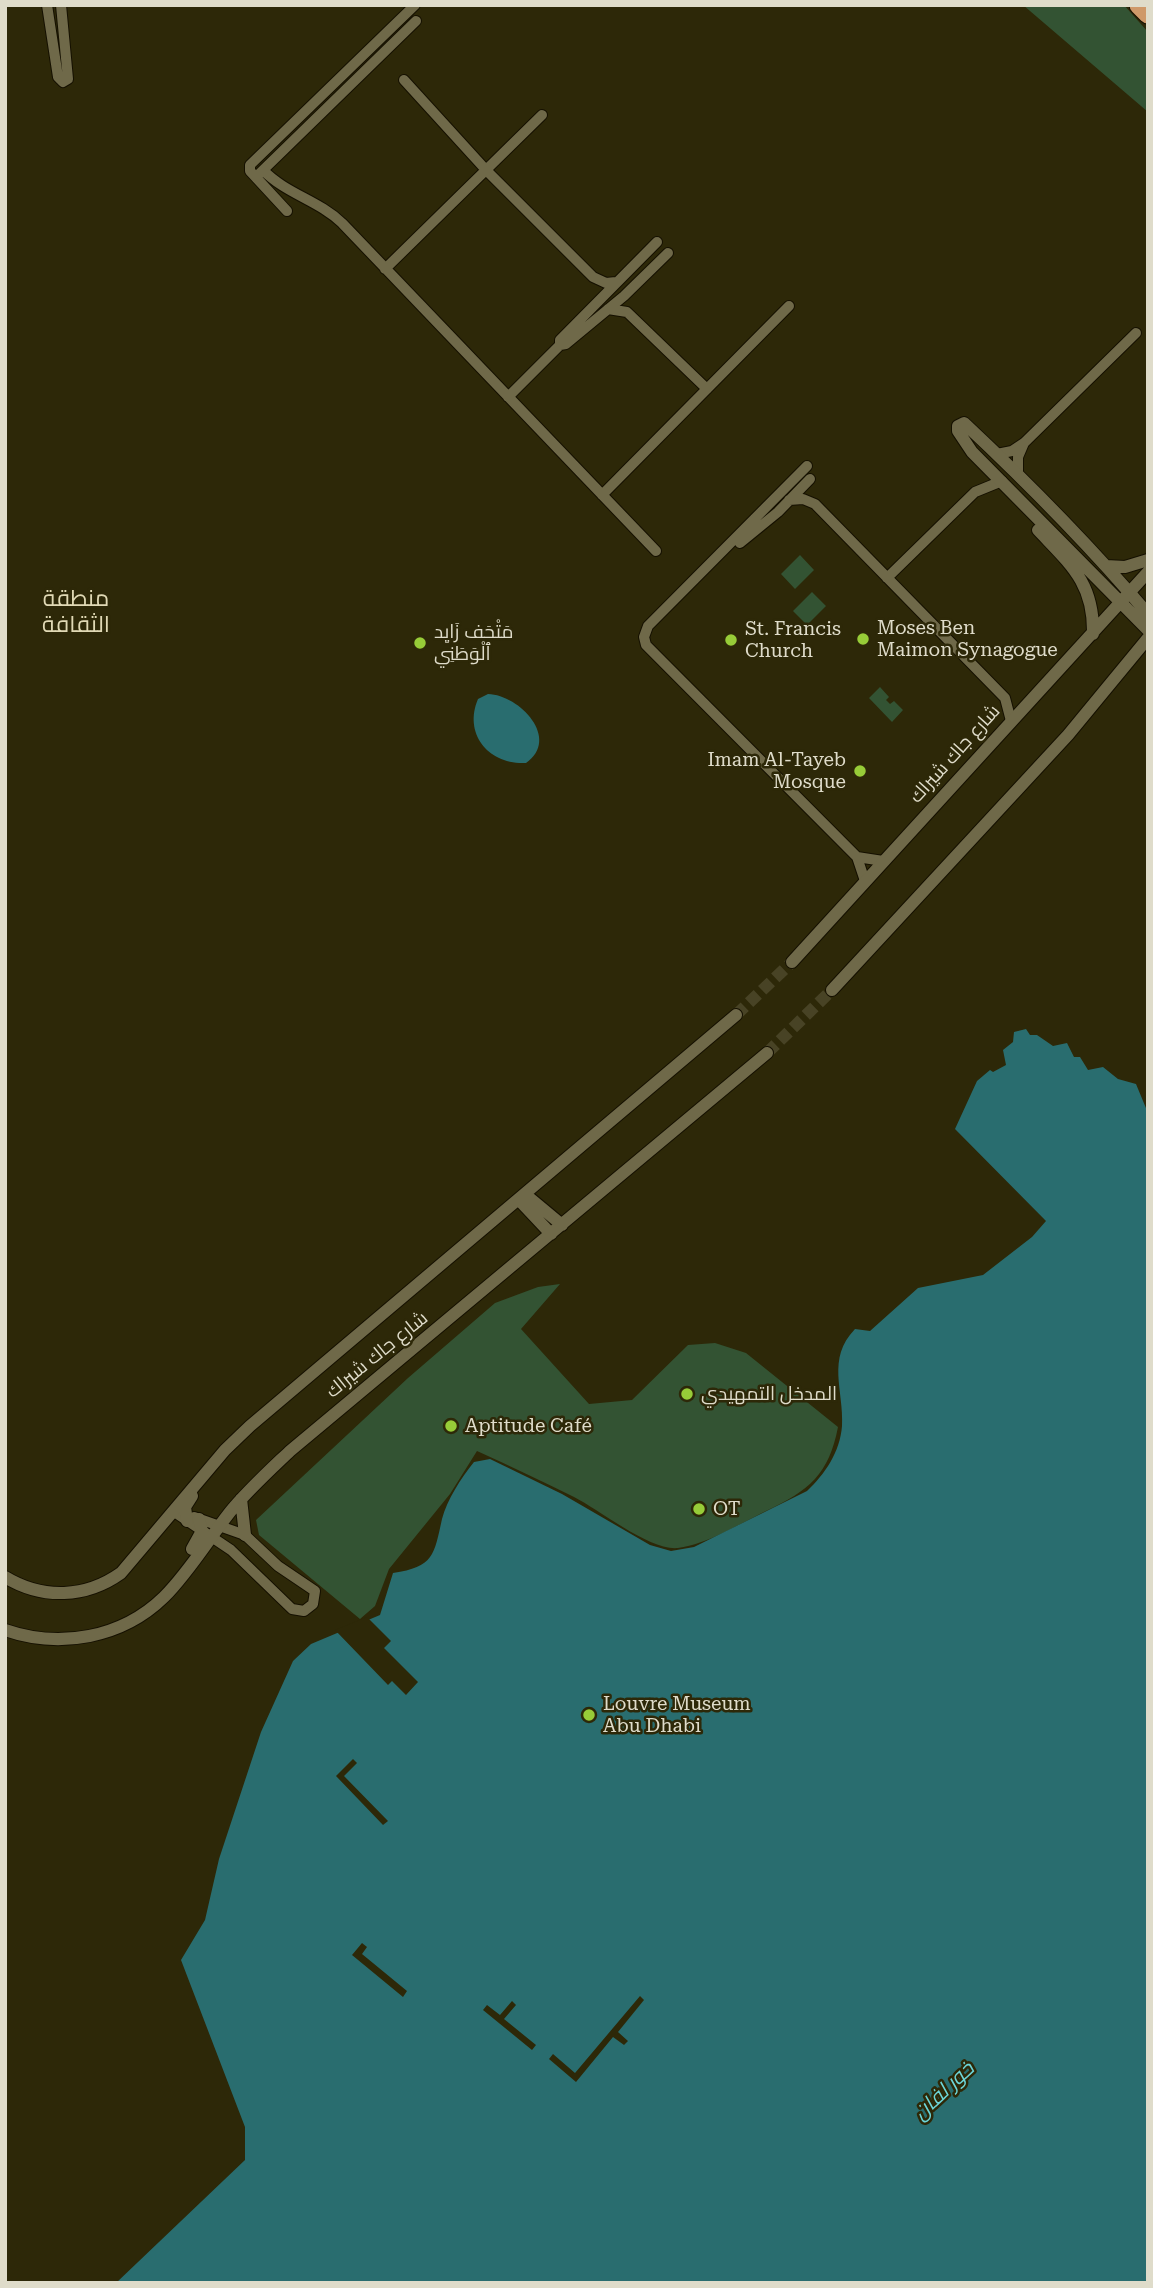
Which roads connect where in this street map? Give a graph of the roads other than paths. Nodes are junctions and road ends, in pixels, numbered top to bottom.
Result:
1 (47, 5) edge
2 (61, 5) edge
3 (415, 5) edge
4 (1139, 5) edge
5 (1148, 14) edge
6 (416, 21) dead end
7 (404, 80) dead end
8 (542, 116) dead end
9 (486, 170) junction
10 (259, 174) junction
11 (287, 211) dead end
12 (657, 242) dead end
13 (668, 253) dead end
14 (385, 269) junction
15 (593, 277) junction
16 (616, 282) junction
17 (624, 296) junction
18 (599, 300) junction
19 (789, 306) dead end
20 (608, 309) junction
21 (626, 312) junction
22 (1136, 333) dead end
23 (560, 345) junction
24 (706, 389) junction
25 (508, 397) junction
26 (1024, 443) junction
27 (997, 454) junction
28 (807, 466) dead end
29 (986, 466) junction
30 (1018, 475) junction
31 (1002, 481) junction
32 (975, 492) junction
33 (602, 495) junction
34 (789, 500) junction
35 (815, 504) junction
36 (1031, 510) junction
37 (656, 551) dead end
38 (722, 554) junction
39 (1148, 560) edge
40 (1106, 566) junction
41 (1148, 572) edge
42 (887, 578) junction
43 (1125, 597) junction
44 (1148, 614) edge
45 (1148, 630) edge
46 (1093, 634) junction
47 (1148, 638) edge
48 (1005, 698) junction
49 (1028, 703) junction
50 (1011, 721) junction
51 (857, 857) junction
52 (883, 861) junction
53 (865, 881) junction
54 (792, 962) tunnel mouth
55 (832, 990) tunnel mouth
56 (736, 1015) tunnel mouth
57 (767, 1053) tunnel mouth
58 (523, 1197) junction
59 (562, 1224) junction
60 (551, 1234) junction
61 (241, 1499) junction
62 (190, 1520) junction
63 (219, 1526) junction
64 (245, 1535) junction
65 (278, 1566) junction
66 (5, 1577) edge
67 (261, 1580) junction
68 (5, 1630) edge

1 - 2 street
3 - 10 street
4 - 5 highway
6 - 10 street
7 - 9 street
8 - 9 street
9 - 14 street
9 - 15 street
10 - 11 street
10 - 14 street
12 - 16 street
13 - 17 street
14 - 25 street
15 - 16 street
15 - 18 street
16 - 18 street
17 - 20 street
17 - 21 street
18 - 23 street
19 - 24 street
20 - 21 street
20 - 23 street
21 - 24 street
22 - 26 street
23 - 25 street
24 - 33 street
25 - 33 street
26 - 27 street
26 - 30 street
27 - 29 street
27 - 30 street
28 - 38 street
29 - 31 street
29 - 32 street
30 - 40 street
31 - 32 street
31 - 36 street
32 - 42 street
33 - 37 street
34 - 35 street
34 - 35 street
34 - 38 street
35 - 42 street
36 - 43 street
36 - 46 street
38 - 51 street
39 - 40 street
40 - 43 street
41 - 43 street, شارع جاك شيراك
42 - 48 street
43 - 44 street
43 - 45 street
43 - 46 street, شارع جاك شيراك
46 - 49 street, شارع جاك شيراك
47 - 55 street
48 - 49 street
48 - 50 street
49 - 50 street, شارع جاك شيراك
50 - 52 street, شارع جاك شيراك
51 - 52 street
51 - 53 street
52 - 53 street, شارع جاك شيراك
53 - 54 street, شارع جاك شيراك
56 - 58 street, شارع جاك شيراك
57 - 59 street, شارع جاك شيراك
58 - 59 street
58 - 60 street
58 - 62 street, شارع جاك شيراك
59 - 60 street, شارع جاك شيراك
60 - 61 street, شارع جاك شيراك
61 - 63 street, شارع جاك شيراك
61 - 64 street
62 - 63 street, شارع جاك شيراك
62 - 63 street
62 - 66 street, شارع جاك شيراك
62 - 67 street
62 - 68 street, شارع جاك شيراك
63 - 64 street
64 - 65 street
65 - 67 street
65 - 67 street

